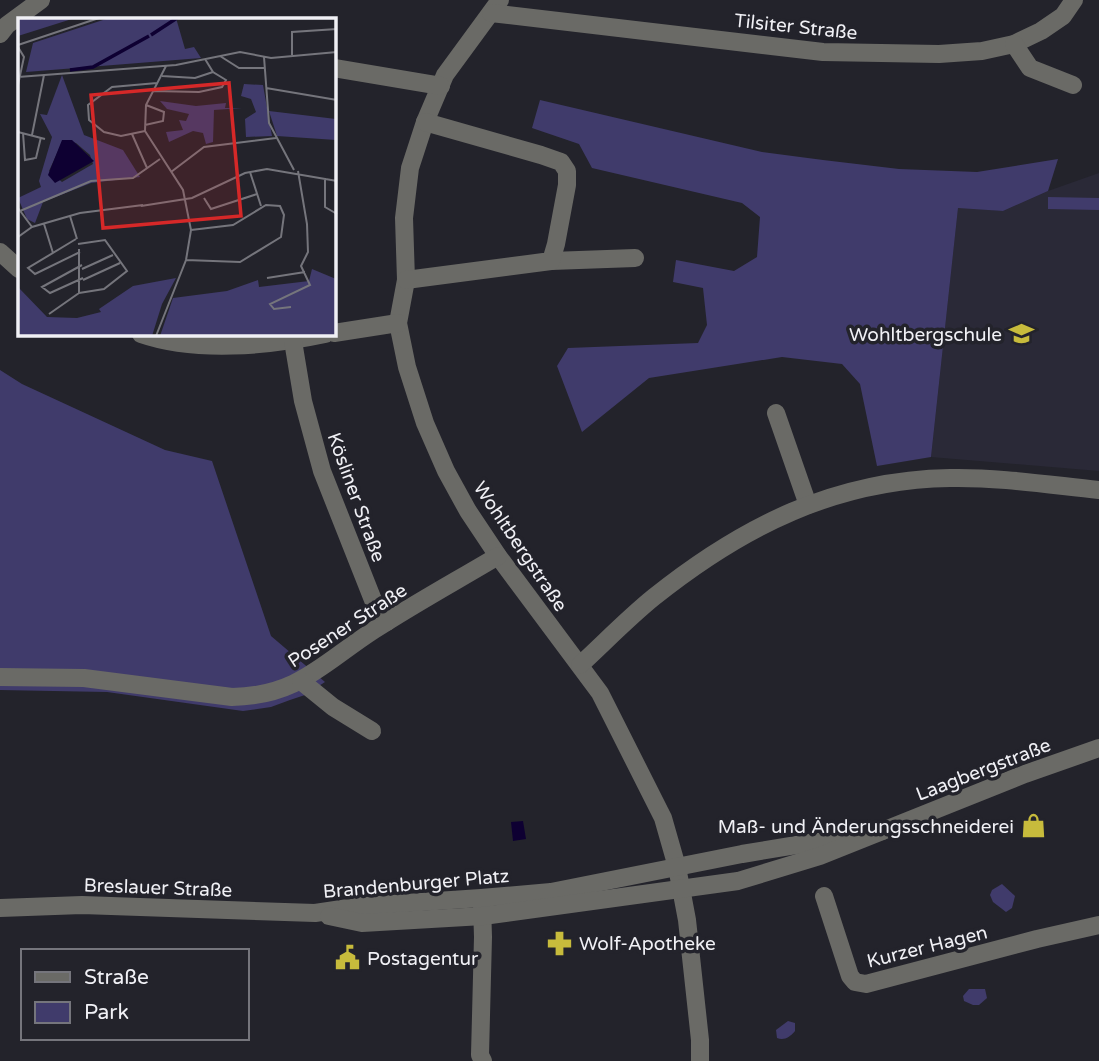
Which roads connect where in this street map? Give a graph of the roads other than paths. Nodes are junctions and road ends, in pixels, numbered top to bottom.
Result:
1 (41, 0) edge
2 (1074, 0) edge
3 (496, 7) edge
4 (0, 34) edge
5 (1014, 44) junction
6 (336, 68) edge
7 (1073, 85) dead end
8 (441, 86) junction
9 (425, 122) junction
10 (0, 252) edge
11 (635, 258) dead end
12 (551, 261) junction
13 (18, 268) edge
14 (405, 280) junction
15 (398, 323) junction
16 (336, 332) edge
17 (146, 336) edge
18 (316, 336) edge
19 (293, 341) junction
20 (776, 414) dead end
21 (1099, 490) edge
22 (808, 505) junction
23 (498, 556) junction
24 (387, 622) junction
25 (580, 665) junction
26 (0, 677) edge
27 (301, 681) junction
28 (372, 731) dead end
29 (1099, 748) edge
30 (882, 831) junction
31 (677, 867) junction
32 (683, 890) junction
33 (824, 896) dead end
34 (482, 907) junction
35 (0, 908) edge
36 (315, 913) joint
37 (1099, 925) edge
38 (483, 1061) edge
39 (700, 1061) edge

1 - 4 street
2 - 5 street, Tilsiter Straße
3 - 5 street, Tilsiter Straße
3 - 8 street, Wohltbergstraße
5 - 7 street
6 - 8 street
8 - 9 street, Wohltbergstraße
9 - 12 street
9 - 14 street, Wohltbergstraße
10 - 13 street
11 - 12 street
12 - 14 street
14 - 15 street, Wohltbergstraße
15 - 16 street
15 - 23 street, Wohltbergstraße
17 - 19 street
18 - 19 street
19 - 24 street, Kösliner Straße
20 - 22 street
21 - 22 street
22 - 25 street
23 - 24 street, Posener Straße
23 - 25 street, Wohltbergstraße
24 - 27 street, Posener Straße
25 - 31 street, Wohltbergstraße
26 - 27 street, Posener Straße
27 - 28 street
29 - 30 street, Laagbergstraße
30 - 31 street, Laagbergstraße
30 - 32 street, Laagbergstraße
31 - 32 street, Wohltbergstraße
31 - 34 street, Brandenburger Platz
32 - 34 street, Brandenburger Platz
32 - 39 street, Wohltbergstraße
33 - 37 street, Kurzer Hagen
34 - 36 street, Brandenburger Platz
34 - 38 street
35 - 36 street, Breslauer Straße

